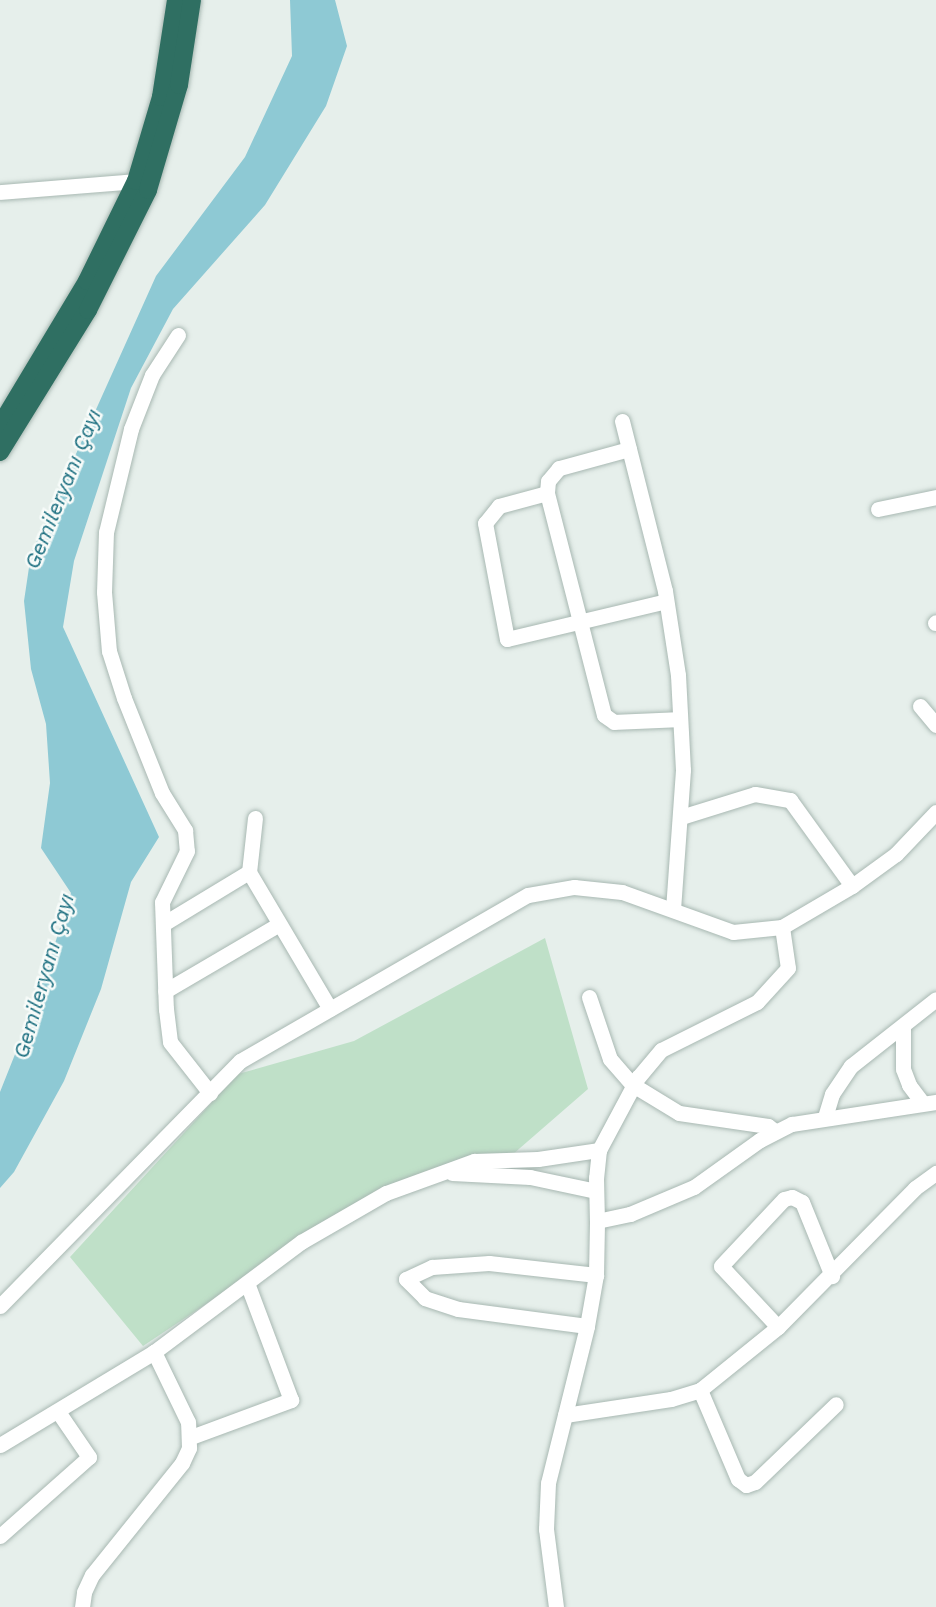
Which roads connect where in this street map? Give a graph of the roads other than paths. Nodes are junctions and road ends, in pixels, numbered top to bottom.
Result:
1 (176, 0) edge
2 (192, 0) edge
3 (136, 181) junction
4 (0, 192) edge
5 (178, 335) dead end
6 (1, 421) edge
7 (622, 421) dead end
8 (629, 449) junction
9 (0, 452) edge
10 (547, 493) junction
11 (936, 497) edge
12 (878, 509) dead end
13 (666, 601) junction
14 (578, 623) junction
15 (920, 706) dead end
16 (680, 719) junction
17 (936, 725) edge
18 (936, 812) edge
19 (681, 817) junction
20 (255, 818) dead end
21 (249, 872) junction
22 (852, 886) junction
23 (673, 910) junction
24 (163, 924) junction
25 (279, 924) junction
26 (782, 927) junction
27 (165, 991) junction
28 (589, 998) dead end
29 (936, 999) edge
30 (330, 1010) junction
31 (903, 1028) junction
32 (633, 1085) junction
33 (210, 1093) junction
34 (929, 1102) edge
35 (825, 1118) junction
36 (776, 1131) junction
37 (599, 1150) junction
38 (437, 1173) junction
39 (936, 1173) edge
40 (596, 1191) junction
41 (597, 1221) junction
42 (596, 1275) junction
43 (832, 1276) junction
44 (247, 1283) junction
45 (0, 1306) edge
46 (587, 1326) junction
47 (778, 1327) junction
48 (154, 1352) junction
49 (700, 1390) junction
50 (836, 1404) dead end
51 (59, 1413) junction
52 (565, 1415) junction
53 (191, 1437) junction
54 (0, 1445) edge
55 (0, 1536) edge
56 (82, 1607) edge
57 (556, 1607) edge

1 - 3 highway
2 - 9 highway
3 - 4 street
3 - 6 highway
5 - 24 street
7 - 8 street
8 - 10 street
8 - 13 street
10 - 14 street
10 - 14 street
11 - 12 street
13 - 14 street
13 - 16 street
14 - 16 street
15 - 17 street
16 - 19 street
18 - 22 street
19 - 22 street
19 - 23 street
20 - 21 street
21 - 24 street
21 - 25 street
22 - 26 street
23 - 26 street
23 - 30 street
24 - 27 street
25 - 27 street
25 - 30 street
26 - 32 street
27 - 33 street
28 - 32 street
29 - 31 street
30 - 33 street
31 - 34 street
31 - 35 street
32 - 36 street
32 - 37 street
33 - 45 street
34 - 35 street
35 - 36 street
36 - 41 street
37 - 38 street
37 - 40 street
38 - 40 street
38 - 44 street
39 - 43 street
40 - 41 street
41 - 42 street
42 - 46 street
42 - 46 street
43 - 47 street
43 - 47 street
44 - 48 street
44 - 53 street
46 - 52 street
47 - 49 street
48 - 51 street
48 - 53 street
49 - 50 street
49 - 52 street
51 - 54 street
51 - 55 street
52 - 57 street
53 - 56 street

